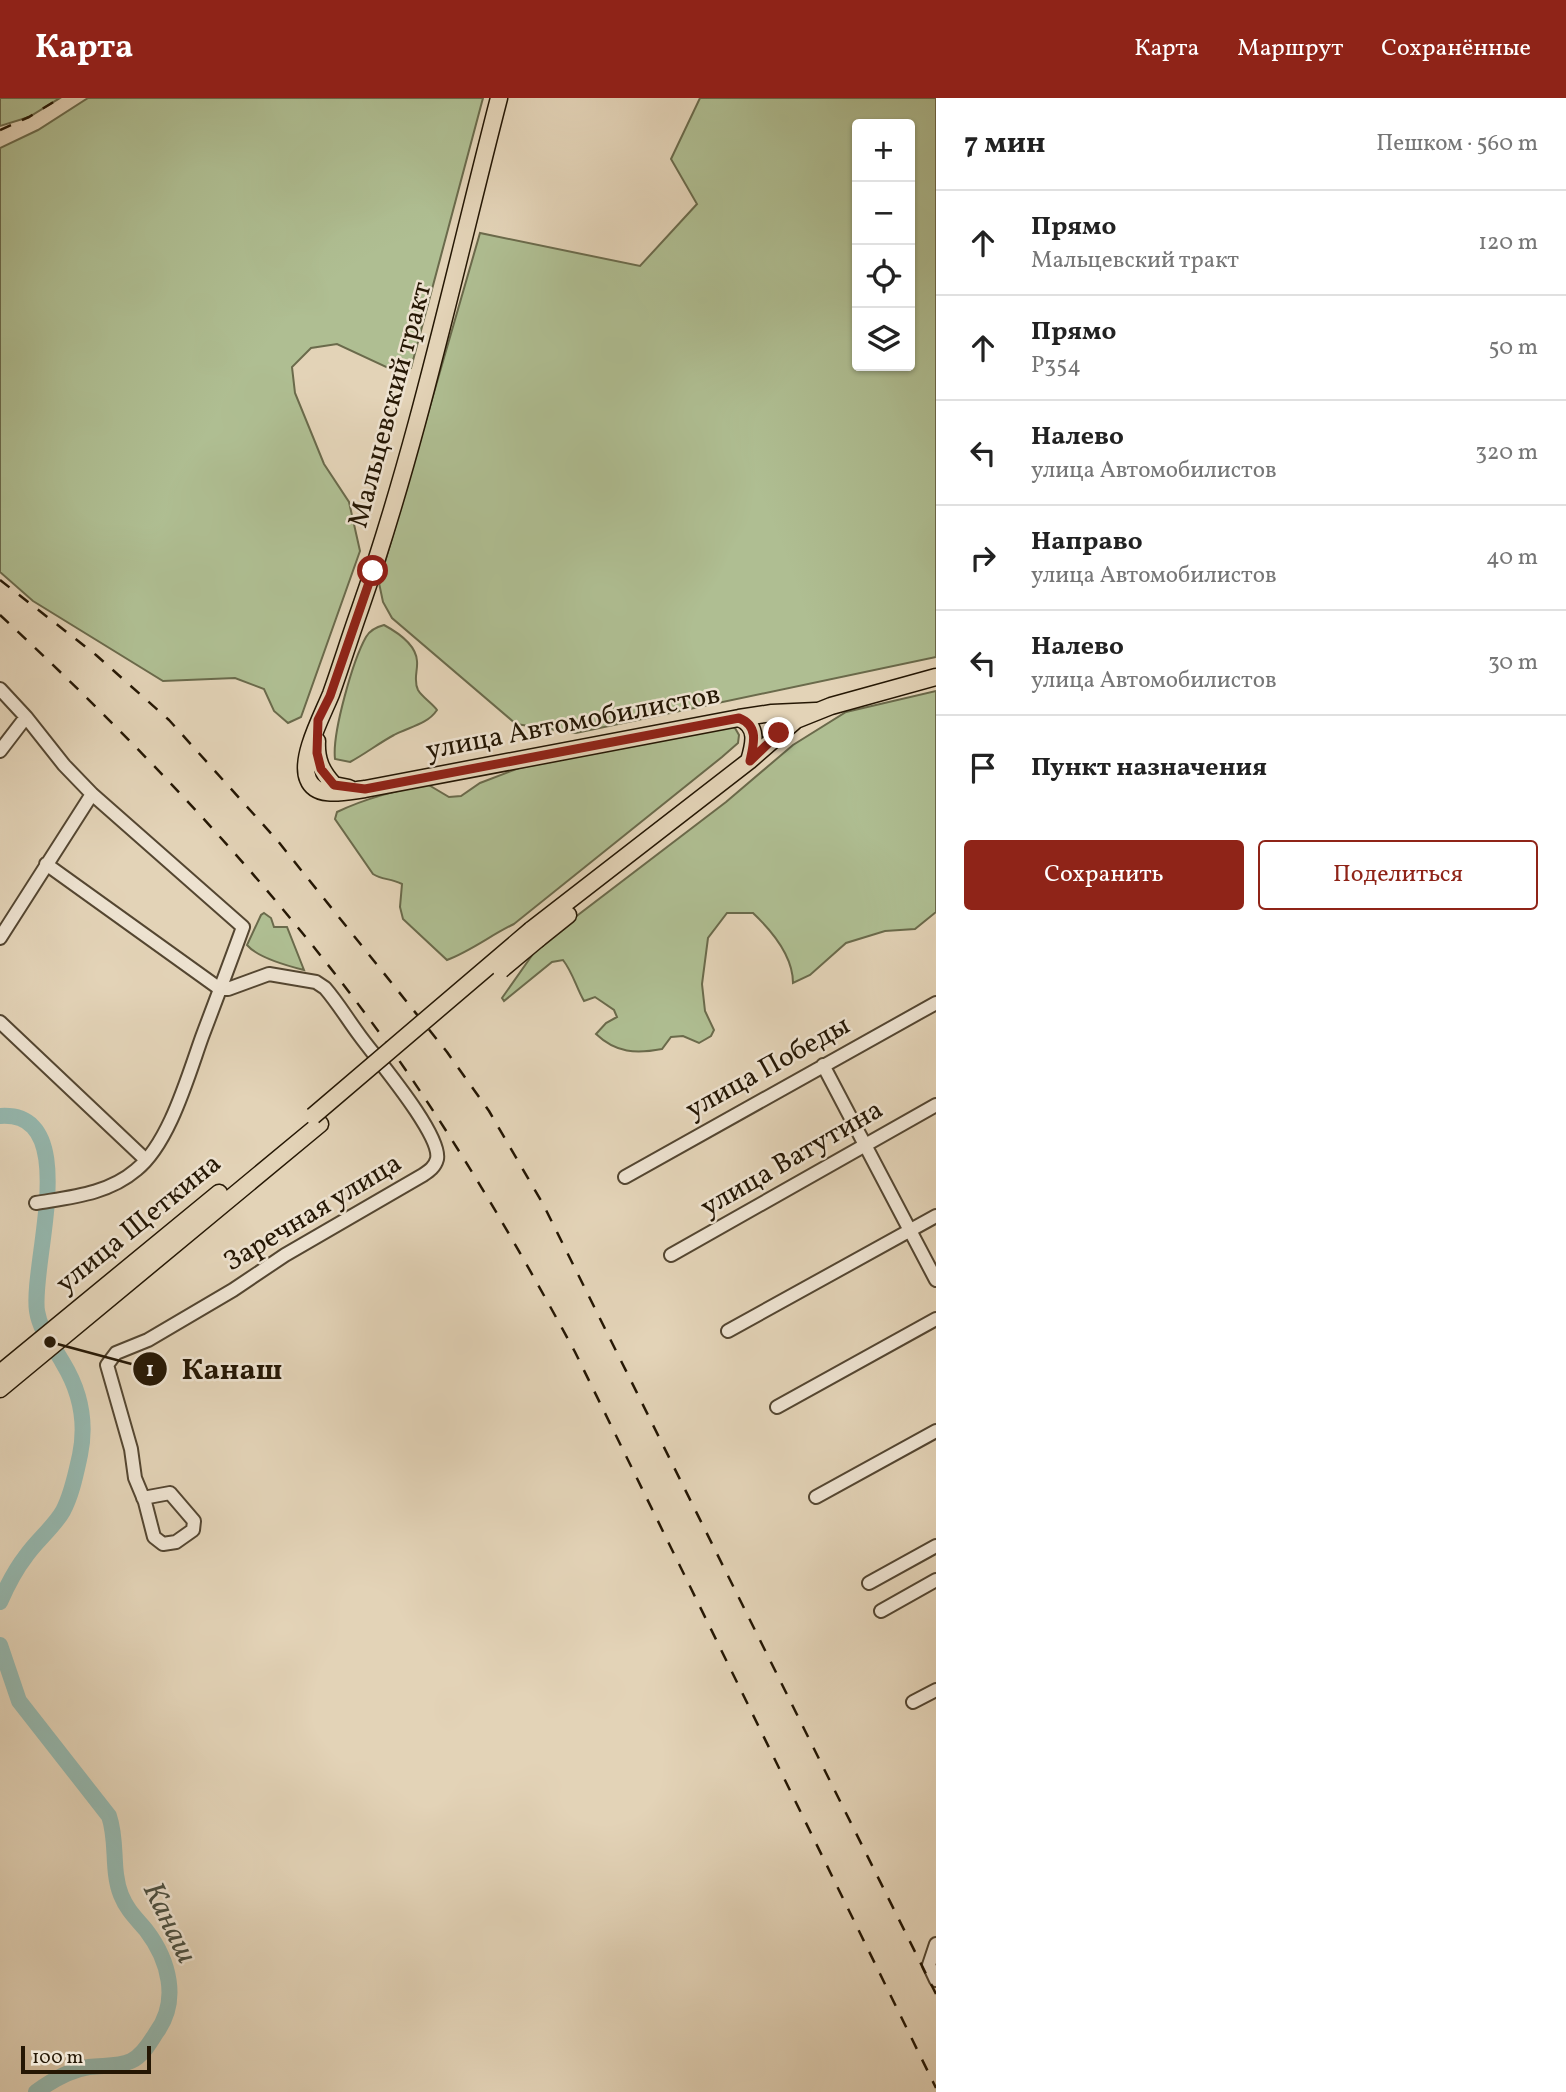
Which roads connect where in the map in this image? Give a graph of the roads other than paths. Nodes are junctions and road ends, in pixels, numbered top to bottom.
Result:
1 (499, 98) edge
2 (936, 677) edge
3 (0, 689) edge
4 (816, 711) junction
5 (26, 717) junction
6 (739, 718) junction
7 (0, 751) edge
8 (750, 761) junction
9 (326, 788) joint
10 (92, 794) junction
11 (46, 864) junction
12 (535, 934) junction
13 (0, 938) edge
14 (220, 989) junction
15 (936, 1003) edge
16 (0, 1022) edge
17 (823, 1065) junction
18 (936, 1104) edge
19 (866, 1144) junction
20 (146, 1160) junction
21 (625, 1177) dead end
22 (36, 1203) dead end
23 (936, 1216) edge
24 (909, 1230) junction
25 (671, 1255) dead end
26 (936, 1280) edge
27 (936, 1319) edge
28 (728, 1331) dead end
29 (24, 1361) junction
30 (0, 1373) edge
31 (0, 1389) edge
32 (777, 1407) dead end
33 (936, 1432) edge
34 (817, 1497) dead end
35 (144, 1498) junction
36 (936, 1545) edge
37 (936, 1580) edge
38 (869, 1583) dead end
39 (881, 1611) dead end
40 (936, 1690) edge
41 (913, 1702) dead end
42 (936, 1944) edge
43 (936, 1980) edge

1 - 9 main road, Мальцевский тракт
2 - 4 main road
3 - 5 street
4 - 6 main road
4 - 8 main road
4 - 12 main road
5 - 7 street
5 - 10 street
6 - 8 main road, улица Автомобилистов
6 - 9 main road, улица Автомобилистов
8 - 12 main road
10 - 11 street
10 - 14 street
11 - 13 street
11 - 14 street
12 - 29 main road, улица Щеткина, bridge
14 - 20 street
14 - 35 street, Заречная улица
15 - 17 street, улица Победы
16 - 20 street
17 - 19 street
17 - 21 street, улица Победы
18 - 19 street, улица Ватутина
19 - 24 street
19 - 25 street, улица Ватутина
20 - 22 street
23 - 24 street
24 - 26 street
24 - 28 street
27 - 32 street
29 - 30 main road, улица Щеткина
29 - 31 main road
33 - 34 street
35 - 35 street
36 - 38 street
37 - 39 street
40 - 41 street
42 - 43 street

